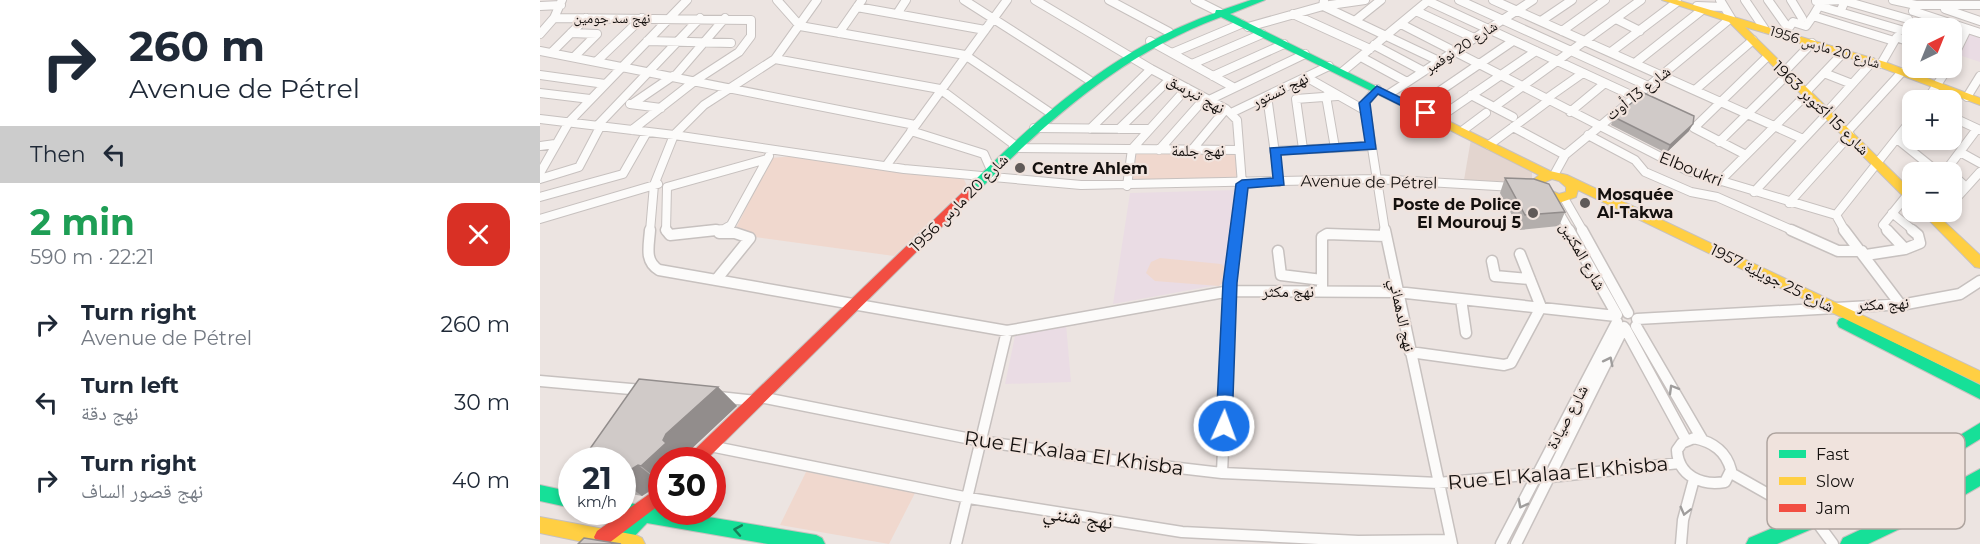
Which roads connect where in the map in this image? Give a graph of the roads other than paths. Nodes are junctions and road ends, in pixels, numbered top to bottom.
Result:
1 (687, 0) edge
2 (777, 0) edge
3 (817, 0) edge
4 (862, 0) edge
5 (906, 0) edge
6 (964, 0) edge
7 (1007, 0) edge
8 (1035, 0) edge
9 (1109, 0) edge
10 (1195, 0) edge
11 (1260, 0) edge
12 (1365, 0) edge
13 (1381, 0) edge
14 (1429, 0) edge
15 (1458, 0) edge
16 (1494, 0) edge
17 (1533, 0) edge
18 (1572, 0) edge
19 (1605, 0) edge
20 (1641, 0) edge
21 (1745, 0) edge
22 (1768, 0) edge
23 (1791, 0) edge
24 (1845, 0) edge
25 (1893, 0) edge
26 (561, 2) edge
27 (1817, 2) edge
28 (1324, 3) edge
29 (1683, 4) edge
30 (540, 6) edge
31 (1935, 6) junction
32 (857, 7) junction
33 (1978, 7) edge
34 (1725, 8) edge
35 (1914, 8) junction
36 (1517, 10) junction
37 (1416, 11) junction
38 (1219, 12) junction
39 (1840, 12) junction
40 (897, 14) junction
41 (1293, 14) junction
42 (554, 18) junction
43 (586, 18) junction
44 (642, 18) junction
45 (670, 18) junction
46 (700, 18) junction
47 (725, 18) junction
48 (1780, 18) junction
49 (1802, 18) junction
50 (1905, 18) edge
51 (1909, 18) edge
52 (1936, 18) edge
53 (993, 19) junction
54 (1616, 19) junction
55 (1356, 20) junction
56 (1503, 20) junction
57 (1540, 21) junction
58 (1810, 21) junction
59 (1980, 21) edge
60 (1401, 24) junction
61 (1244, 25) junction
62 (800, 26) junction
63 (1962, 27) edge
64 (1764, 28) junction
65 (1902, 28) edge
66 (1488, 29) junction
67 (1967, 29) junction
68 (985, 30) junction
69 (1562, 31) junction
70 (1640, 31) junction
71 (1786, 31) junction
72 (1168, 32) junction
73 (571, 33) junction
74 (839, 33) junction
75 (1980, 33) edge
76 (540, 34) edge
77 (1262, 34) junction
78 (1388, 35) junction
79 (1897, 36) junction
80 (1474, 38) junction
81 (1902, 38) edge
82 (1962, 38) edge
83 (1753, 40) junction
84 (647, 41) junction
85 (677, 41) junction
86 (1150, 41) junction
87 (1513, 41) junction
88 (1586, 41) junction
89 (707, 42) junction
90 (731, 43) dead end
91 (1812, 43) junction
92 (1284, 44) junction
93 (1372, 47) junction
94 (540, 51) edge
95 (1454, 51) junction
96 (1536, 51) junction
97 (1571, 51) junction
98 (1611, 52) junction
99 (551, 53) junction
100 (1172, 53) junction
101 (1843, 53) junction
102 (1127, 54) junction
103 (1305, 54) junction
104 (965, 55) junction
105 (1768, 56) junction
106 (574, 57) junction
107 (1361, 57) junction
108 (775, 59) junction
109 (597, 61) junction
110 (1439, 61) junction
111 (1557, 61) junction
112 (1635, 63) junction
113 (1877, 63) junction
114 (1192, 64) junction
115 (1478, 64) junction
116 (622, 66) junction
117 (1329, 66) junction
118 (1151, 69) junction
119 (1424, 71) junction
120 (649, 72) junction
121 (1342, 72) junction
122 (1902, 72) joint
123 (1583, 73) junction
124 (1786, 73) junction
125 (1824, 73) junction
126 (540, 75) edge
127 (1500, 75) junction
128 (1662, 75) junction
129 (674, 76) junction
130 (1213, 76) junction
131 (1980, 76) edge
132 (1306, 77) junction
133 (1919, 78) edge
134 (1942, 78) edge
135 (1170, 79) junction
136 (696, 80) junction
137 (1089, 80) junction
138 (1407, 82) junction
139 (1605, 83) junction
140 (605, 84) junction
141 (1852, 84) junction
142 (1938, 85) junction
143 (1648, 86) junction
144 (1233, 87) junction
145 (1522, 87) junction
146 (1187, 88) junction
147 (729, 89) junction
148 (940, 89) junction
149 (1695, 90) junction
150 (1934, 90) edge
151 (1383, 92) junction
152 (1807, 92) junction
153 (540, 93) edge
154 (1471, 95) junction
155 (1267, 96) junction
156 (1326, 96) junction
157 (1337, 96) junction
158 (1633, 96) junction
159 (590, 99) junction
160 (1207, 99) junction
161 (1963, 99) edge
162 (1547, 100) junction
163 (1720, 101) junction
164 (619, 102) junction
165 (632, 104) junction
166 (1494, 107) junction
167 (661, 108) junction
168 (1415, 108) junction
169 (1228, 111) junction
170 (1366, 111) junction
171 (1049, 112) junction
172 (1570, 112) junction
173 (1486, 113) dead end
174 (1747, 113) junction
175 (1828, 113) junction
176 (1513, 117) dead end
177 (540, 119) edge
178 (1437, 119) junction
179 (569, 122) junction
180 (1962, 122) edge
181 (598, 126) junction
182 (1513, 127) junction
183 (1597, 127) junction
184 (1776, 127) junction
185 (913, 128) junction
186 (1034, 128) junction
187 (1090, 129) junction
188 (1119, 129) junction
189 (1149, 129) junction
190 (1978, 129) edge
191 (632, 130) junction
192 (647, 132) junction
193 (1462, 132) junction
194 (1902, 132) edge
195 (1849, 134) junction
196 (674, 135) junction
197 (1588, 135) junction
198 (1803, 139) junction
199 (1897, 139) junction
200 (1719, 142) junction
201 (555, 144) junction
202 (1489, 145) junction
203 (540, 146) edge
204 (1372, 146) junction
205 (1015, 147) junction
206 (1335, 148) junction
207 (1132, 149) junction
208 (1303, 149) junction
209 (1159, 150) junction
210 (1239, 150) junction
211 (785, 151) junction
212 (1191, 151) junction
213 (1274, 151) junction
214 (1960, 152) junction
215 (1565, 155) junction
216 (1746, 155) junction
217 (768, 158) junction
218 (1926, 162) edge
219 (1952, 162) edge
220 (1877, 163) junction
221 (1980, 163) edge
222 (886, 166) junction
223 (1980, 172) edge
224 (540, 173) edge
225 (988, 174) junction
226 (1555, 176) junction
227 (540, 178) edge
228 (1375, 179) junction
229 (1279, 182) junction
230 (1719, 182) junction
231 (1242, 184) junction
232 (654, 185) junction
233 (1127, 186) junction
234 (1962, 187) edge
235 (1902, 188) edge
236 (1964, 190) joint
237 (1544, 192) junction
238 (1754, 192) junction
239 (1569, 194) junction
240 (540, 197) edge
241 (1789, 203) junction
242 (1902, 204) edge
243 (1892, 213) junction
244 (1836, 215) junction
245 (540, 219) edge
246 (1942, 222) edge
247 (1386, 236) junction
248 (666, 240) dead end
249 (1905, 249) junction
250 (1278, 251) dead end
251 (1864, 253) junction
252 (1520, 254) dead end
253 (1492, 261) dead end
254 (1980, 263) edge
255 (1530, 279) junction
256 (716, 280) junction
257 (1322, 280) junction
258 (1980, 281) edge
259 (1230, 291) junction
260 (1322, 291) junction
261 (1397, 292) junction
262 (1461, 299) junction
263 (856, 304) junction
264 (1899, 304) junction
265 (1830, 306) junction
266 (1540, 307) junction
267 (1813, 307) junction
268 (1625, 322) junction
269 (1008, 331) junction
270 (1466, 333) dead end
271 (1410, 352) junction
272 (1980, 378) edge
273 (540, 381) edge
274 (656, 391) edge
275 (1980, 392) edge
276 (702, 396) edge
277 (758, 399) junction
278 (1980, 430) edge
279 (1702, 439) junction
280 (1686, 440) junction
281 (981, 441) junction
282 (1965, 442) edge
283 (710, 446) joint
284 (1679, 463) junction
285 (1222, 473) junction
286 (1731, 473) junction
287 (1538, 474) junction
288 (1551, 477) junction
289 (1980, 477) edge
290 (1694, 479) junction
291 (1438, 483) junction
292 (1965, 486) edge
293 (540, 493) edge
294 (1767, 493) edge
295 (558, 497) edge
296 (969, 498) junction
297 (636, 512) edge
298 (540, 525) edge
299 (622, 525) edge
300 (1795, 529) edge
301 (1822, 529) edge
302 (1881, 529) edge
303 (608, 541) edge
304 (1451, 542) edge
305 (636, 544) edge
306 (816, 544) edge
307 (956, 544) edge
308 (1501, 544) edge
309 (1516, 544) edge
310 (1681, 544) edge
311 (1755, 544) edge
312 (1833, 544) edge
313 (1849, 544) edge

1 - 45 street
2 - 62 street
3 - 62 street
4 - 32 street
5 - 40 street
6 - 53 street
7 - 53 street
8 - 102 street, نهج تبرسق
9 - 72 street
10 - 38 street
11 - 38 street, شارع 20 مارس 1956
12 - 28 street
13 - 55 street
14 - 37 street
14 - 66 street
15 - 56 street
16 - 36 street
17 - 36 street, شارع 20 نوفمبر
18 - 57 street
19 - 69 street
20 - 54 street
21 - 64 street
22 - 48 street
23 - 49 street
24 - 27 street
24 - 39 street
24 - 50 street
25 - 35 street
26 - 30 street
26 - 42 street
27 - 39 street
27 - 58 street
28 - 41 street
28 - 55 street
29 - 34 street, شارع 20 مارس 1956
29 - 70 street
29 - 112 street
31 - 33 street
31 - 35 street
31 - 59 street
32 - 40 street
32 - 74 street
34 - 64 street, شارع 20 مارس 1956
34 - 83 street, شارع 15 أكتوبر 1963
34 - 128 street, شارع 13 أوت
35 - 51 street
35 - 52 street
36 - 56 street, شارع 20 نوفمبر
36 - 57 street
37 - 60 street
37 - 80 street
38 - 61 street, شارع 25 جويلية 1957
38 - 72 street, شارع 20 مارس 1956
39 - 79 street
40 - 68 street
41 - 61 street
41 - 93 street
42 - 43 street, نهج سد جومين
42 - 76 street
43 - 44 street, نهج سد جومين
43 - 73 street
44 - 45 street, نهج سد جومين
44 - 109 street
45 - 46 street, نهج سد جومين
45 - 84 street
46 - 47 street, نهج سد جومين
46 - 85 street
47 - 89 street
47 - 136 street, نهج سد جومين
48 - 49 street
48 - 71 street
49 - 58 street
53 - 68 street
53 - 137 street
54 - 70 street
54 - 88 street
55 - 78 street
56 - 66 street, شارع 20 نوفمبر
56 - 97 street
57 - 69 street
58 - 71 street
58 - 79 street
60 - 78 street
60 - 95 street, Elboukri
61 - 77 street, شارع 25 جويلية 1957
61 - 100 street
62 - 74 street
62 - 108 street
63 - 67 street
64 - 71 street, شارع 20 مارس 1956
65 - 79 street
66 - 80 street, شارع 20 نوفمبر
66 - 87 street
67 - 75 street
67 - 82 street
68 - 104 street
69 - 88 street
70 - 98 street
71 - 91 street, شارع 20 مارس 1956
72 - 86 street, شارع 20 مارس 1956
73 - 99 street
73 - 106 street
74 - 104 street
77 - 92 street, شارع 25 جويلية 1957
77 - 114 street
78 - 93 street
78 - 110 street
79 - 81 street
79 - 113 street
80 - 95 street, شارع 20 نوفمبر
83 - 105 street, شارع 15 أكتوبر 1963
83 - 149 street
84 - 85 street
84 - 116 street
85 - 89 street
85 - 120 street
86 - 100 street
86 - 102 street, شارع 20 مارس 1956
87 - 96 street
87 - 115 street
88 - 97 street
88 - 98 street
89 - 90 street
89 - 129 street
91 - 101 street, شارع 20 مارس 1956
91 - 124 street
92 - 103 street, شارع 25 جويلية 1957
92 - 130 street
93 - 107 street
93 - 119 street
94 - 99 street
95 - 110 street, شارع 20 نوفمبر
95 - 115 street, Elboukri
96 - 111 street
96 - 127 street
97 - 111 street
97 - 143 street
98 - 112 street
99 - 106 street
100 - 114 street
101 - 113 street, شارع 20 مارس 1956
101 - 125 street
102 - 118 street, نهج تبرسق
102 - 137 street, شارع 20 مارس 1956
103 - 117 street, شارع 25 جويلية 1957
103 - 144 street
104 - 148 street
104 - 171 street
105 - 124 street, شارع 15 أكتوبر 1963
105 - 163 street
106 - 109 street
107 - 121 street
107 - 138 street
108 - 147 street
108 - 148 street
109 - 116 street
110 - 119 street, شارع 20 نوفمبر
111 - 123 street
111 - 145 street
112 - 128 street
113 - 122 street, شارع 20 مارس 1956
113 - 141 street
114 - 130 street
115 - 127 street, Elboukri
115 - 168 street
116 - 120 street
116 - 140 street
117 - 121 street, شارع 25 جويلية 1957
117 - 132 street, نهج تستور
118 - 135 street, نهج تبرسق
118 - 187 street
119 - 138 street, شارع 20 نوفمبر
120 - 129 street
120 - 164 street
121 - 151 street, شارع 25 جويلية 1957
122 - 195 street
123 - 139 street
123 - 162 street
124 - 152 street, شارع 15 أكتوبر 1963
124 - 174 street
125 - 141 street
125 - 152 street
126 - 140 street
127 - 145 street, Elboukri
127 - 154 street
128 - 143 street, شارع 13 أوت
128 - 149 street
129 - 136 street
129 - 165 street
130 - 144 street
131 - 161 street
132 - 155 street, نهج تستور
132 - 157 street
133 - 142 street, شارع 20 مارس 1956
134 - 142 street
135 - 146 street, نهج تبرسق
135 - 188 street
136 - 147 street
136 - 167 street
137 - 171 street, شارع 20 مارس 1956
138 - 151 street, شارع 20 نوفمبر
139 - 158 street
139 - 172 street
140 - 159 street
141 - 175 street
142 - 150 street
142 - 161 street, شارع 20 مارس 1956
143 - 158 street, شارع 13 أوت
144 - 160 street
145 - 162 street, Elboukri
145 - 166 street
146 - 160 street, نهج تبرسق
146 - 189 street
147 - 185 street
147 - 196 street
148 - 185 street
148 - 205 street
149 - 163 street
151 - 168 street, شارع 25 جويلية 1957
151 - 170 street
152 - 175 street, شارع 15 أكتوبر 1963
152 - 184 street
153 - 159 street
154 - 166 street
154 - 178 street
155 - 169 street, نهج تستور
155 - 213 street
156 - 157 street
156 - 206 street
156 - 208 street
157 - 170 street
158 - 183 street, شارع 13 أوت
159 - 179 street
160 - 169 street, نهج تبرسق
160 - 209 street
162 - 172 street, Elboukri
162 - 182 street
163 - 174 street
163 - 200 street
164 - 165 street
164 - 181 street
165 - 167 street
166 - 176 street
167 - 191 street
168 - 178 street, شارع 25 جويلية 1957
169 - 210 street, نهج تبرسق
169 - 212 street
170 - 204 street, نهج الدهماني
171 - 186 street, شارع 20 مارس 1956
172 - 183 street, Elboukri
173 - 193 street
174 - 184 street
174 - 200 street
175 - 195 street, شارع 15 أكتوبر 1963
175 - 198 street
177 - 179 street, Avenue de Pétrel
178 - 193 street, شارع 25 جويلية 1957
179 - 181 street, Avenue de Pétrel
179 - 201 street
180 - 190 street
181 - 191 street, Avenue de Pétrel
181 - 227 street
182 - 202 street
182 - 215 street
183 - 197 street, شارع 13 أوت
183 - 230 street, Elboukri
184 - 198 street
184 - 216 street
185 - 222 street
185 - 225 street
186 - 187 street
186 - 205 street, شارع 20 مارس 1956
187 - 188 street
188 - 189 street
189 - 207 street
190 - 214 street
191 - 192 street, Avenue de Pétrel
192 - 196 street, Avenue de Pétrel
192 - 240 street
193 - 202 street, شارع 25 جويلية 1957
194 - 199 street
195 - 220 street, شارع 15 أكتوبر 1963
195 - 241 street
196 - 211 street, Avenue de Pétrel
196 - 232 street
197 - 215 street, شارع 13 أوت
197 - 251 street
198 - 238 street
199 - 218 street
199 - 220 street
200 - 216 street
201 - 203 street
201 - 224 street
202 - 226 street, شارع 25 جويلية 1957
204 - 206 street
204 - 228 street, نهج الدهماني
205 - 207 street, نهج جلمة
205 - 225 street, شارع 20 مارس 1956
206 - 208 street
207 - 209 street, نهج جلمة
207 - 233 street
208 - 213 street
209 - 212 street, نهج جلمة
210 - 212 street, نهج جلمة
210 - 231 street, نهج تبرسق
211 - 217 street
211 - 222 street, Avenue de Pétrel
213 - 229 street
214 - 219 street
214 - 221 street
215 - 226 street, شارع 13 أوت
216 - 230 street
217 - 217 street
217 - 232 street
220 - 235 street, شارع 15 أكتوبر 1963
220 - 244 street
222 - 225 street, Avenue de Pétrel
223 - 236 street
225 - 233 street, Avenue de Pétrel
225 - 263 street, شارع 20 مارس 1956
226 - 237 street
226 - 239 street
226 - 265 street, شارع 25 جويلية 1957
228 - 229 street, Avenue de Pétrel
228 - 237 street, Avenue de Pétrel
228 - 247 street, نهج الدهماني
229 - 231 street, Avenue de Pétrel
230 - 238 street, Elboukri
231 - 233 street, Avenue de Pétrel
231 - 259 street, نهج تبرسق
232 - 245 street
232 - 256 street, نهج مكثر
234 - 236 street
237 - 239 street
237 - 268 street, شارع المكنين
238 - 241 street, Elboukri
239 - 267 street, شارع 25 جويلية 1957
239 - 268 street, شارع المكنين
241 - 244 street, Elboukri
242 - 243 street
243 - 249 street
243 - 249 street
244 - 251 street
246 - 254 street
247 - 257 street
247 - 261 street, نهج الدهماني
248 - 256 street
249 - 251 street
250 - 257 street
251 - 264 street
252 - 255 street
253 - 255 street
255 - 266 street
256 - 263 street, نهج مكثر
257 - 260 street
258 - 264 street, نهج مكثر
259 - 260 street, نهج مكثر
259 - 269 street, نهج مكثر
259 - 285 street, نهج تبرسق
260 - 261 street, نهج مكثر
261 - 262 street, نهج مكثر
261 - 271 street, نهج الدهماني
262 - 266 street, نهج مكثر
262 - 270 street
263 - 269 street, نهج مكثر
263 - 277 street, شارع 20 مارس 1956
264 - 265 street, نهج مكثر
265 - 267 street, نهج مكثر
265 - 272 street, شارع 25 جويلية 1957
266 - 268 street, نهج مكثر
266 - 271 street
267 - 268 street, نهج مكثر
267 - 275 street, شارع 25 جويلية 1957
279 -> 268 street, شارع المكنين
268 - 280 street, شارع المكنين
268 - 287 street, شارع صيادة
288 -> 268 street, شارع صيادة
269 - 281 street
271 - 291 street, نهج الدهماني
273 - 274 street
276 - 277 street, Rue El Kalaa El Khisba
277 - 281 street, Rue El Kalaa El Khisba
277 - 283 street, شارع 20 مارس 1956
278 - 282 street
279 - 280 street
279 - 286 street
280 - 284 street
281 - 285 street, Rue El Kalaa El Khisba
281 - 296 street
283 - 296 street, نهج شنني
284 - 288 street, Rue El Kalaa El Khisba
284 - 290 street
285 - 291 street, Rue El Kalaa El Khisba
286 - 290 street
286 - 294 street
287 - 288 street, Rue El Kalaa El Khisba
287 - 291 street, Rue El Kalaa El Khisba
287 -> 308 street, شارع صيادة
288 - 309 street, شارع صيادة
289 - 292 street
290 -> 310 street
291 - 304 street, نهج الدهماني
293 - 295 street
296 - 304 street, نهج شنني
296 - 307 street
306 -> 297 street
298 - 303 street
299 - 303 street
300 - 311 street
301 - 312 street
302 - 313 street
303 - 305 street

